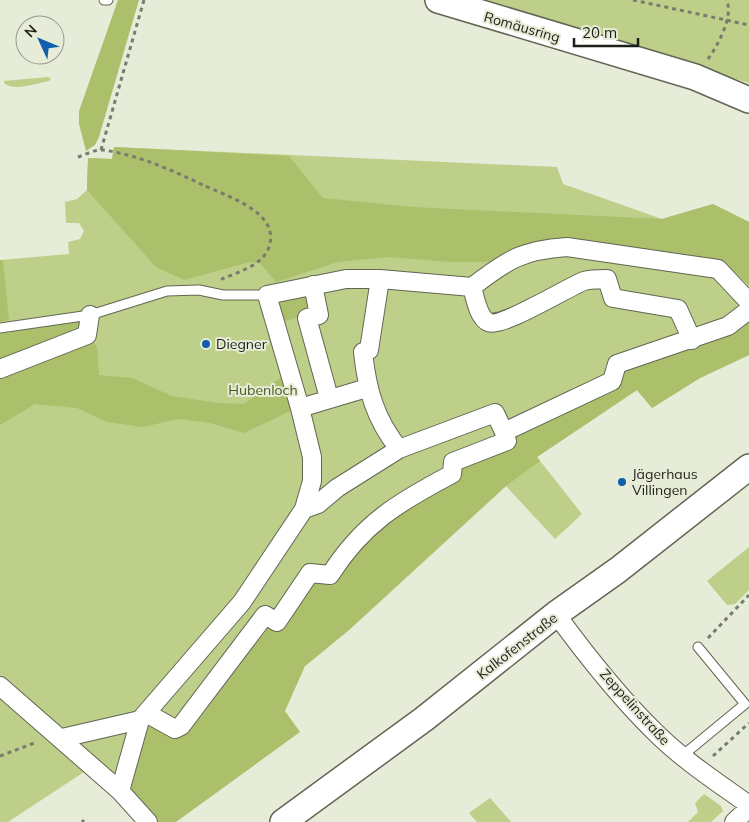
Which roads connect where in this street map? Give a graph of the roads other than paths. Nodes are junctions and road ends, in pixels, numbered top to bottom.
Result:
1 (104, 0) edge
2 (108, 0) edge
3 (438, 0) edge
4 (749, 100) edge
5 (380, 279) junction
6 (313, 285) junction
7 (472, 288) junction
8 (267, 295) junction
9 (749, 302) edge
10 (749, 310) edge
11 (90, 315) junction
12 (0, 328) edge
13 (692, 340) junction
14 (0, 369) edge
15 (367, 388) junction
16 (329, 398) junction
17 (300, 408) junction
18 (504, 432) junction
19 (399, 449) junction
20 (749, 467) edge
21 (304, 509) junction
22 (556, 614) junction
23 (698, 647) road end
24 (0, 686) edge
25 (143, 717) junction
26 (62, 738) junction
27 (682, 756) junction
28 (120, 791) junction
29 (749, 807) edge
30 (148, 822) edge
31 (283, 822) edge
32 (734, 822) edge

1 - 2 lane
3 - 4 street, Romäusring
5 - 6 street
5 - 7 street
5 - 15 street
6 - 8 street
6 - 16 street
7 - 9 street
7 - 13 street
8 - 11 lane
8 - 17 street
10 - 13 street
11 - 12 lane
11 - 14 street
13 - 18 street
15 - 16 street
15 - 19 street
16 - 17 street
17 - 21 street
18 - 19 street
18 - 25 street
19 - 21 street
20 - 22 street, Kalkofenstraße
21 - 25 street
22 - 27 street, Zeppelinstraße
22 - 31 street, Kalkofenstraße
23 - 27 lane
24 - 26 street
25 - 26 street
25 - 28 street
26 - 28 street
27 - 29 street, Zeppelinstraße
28 - 30 street
29 - 32 street

